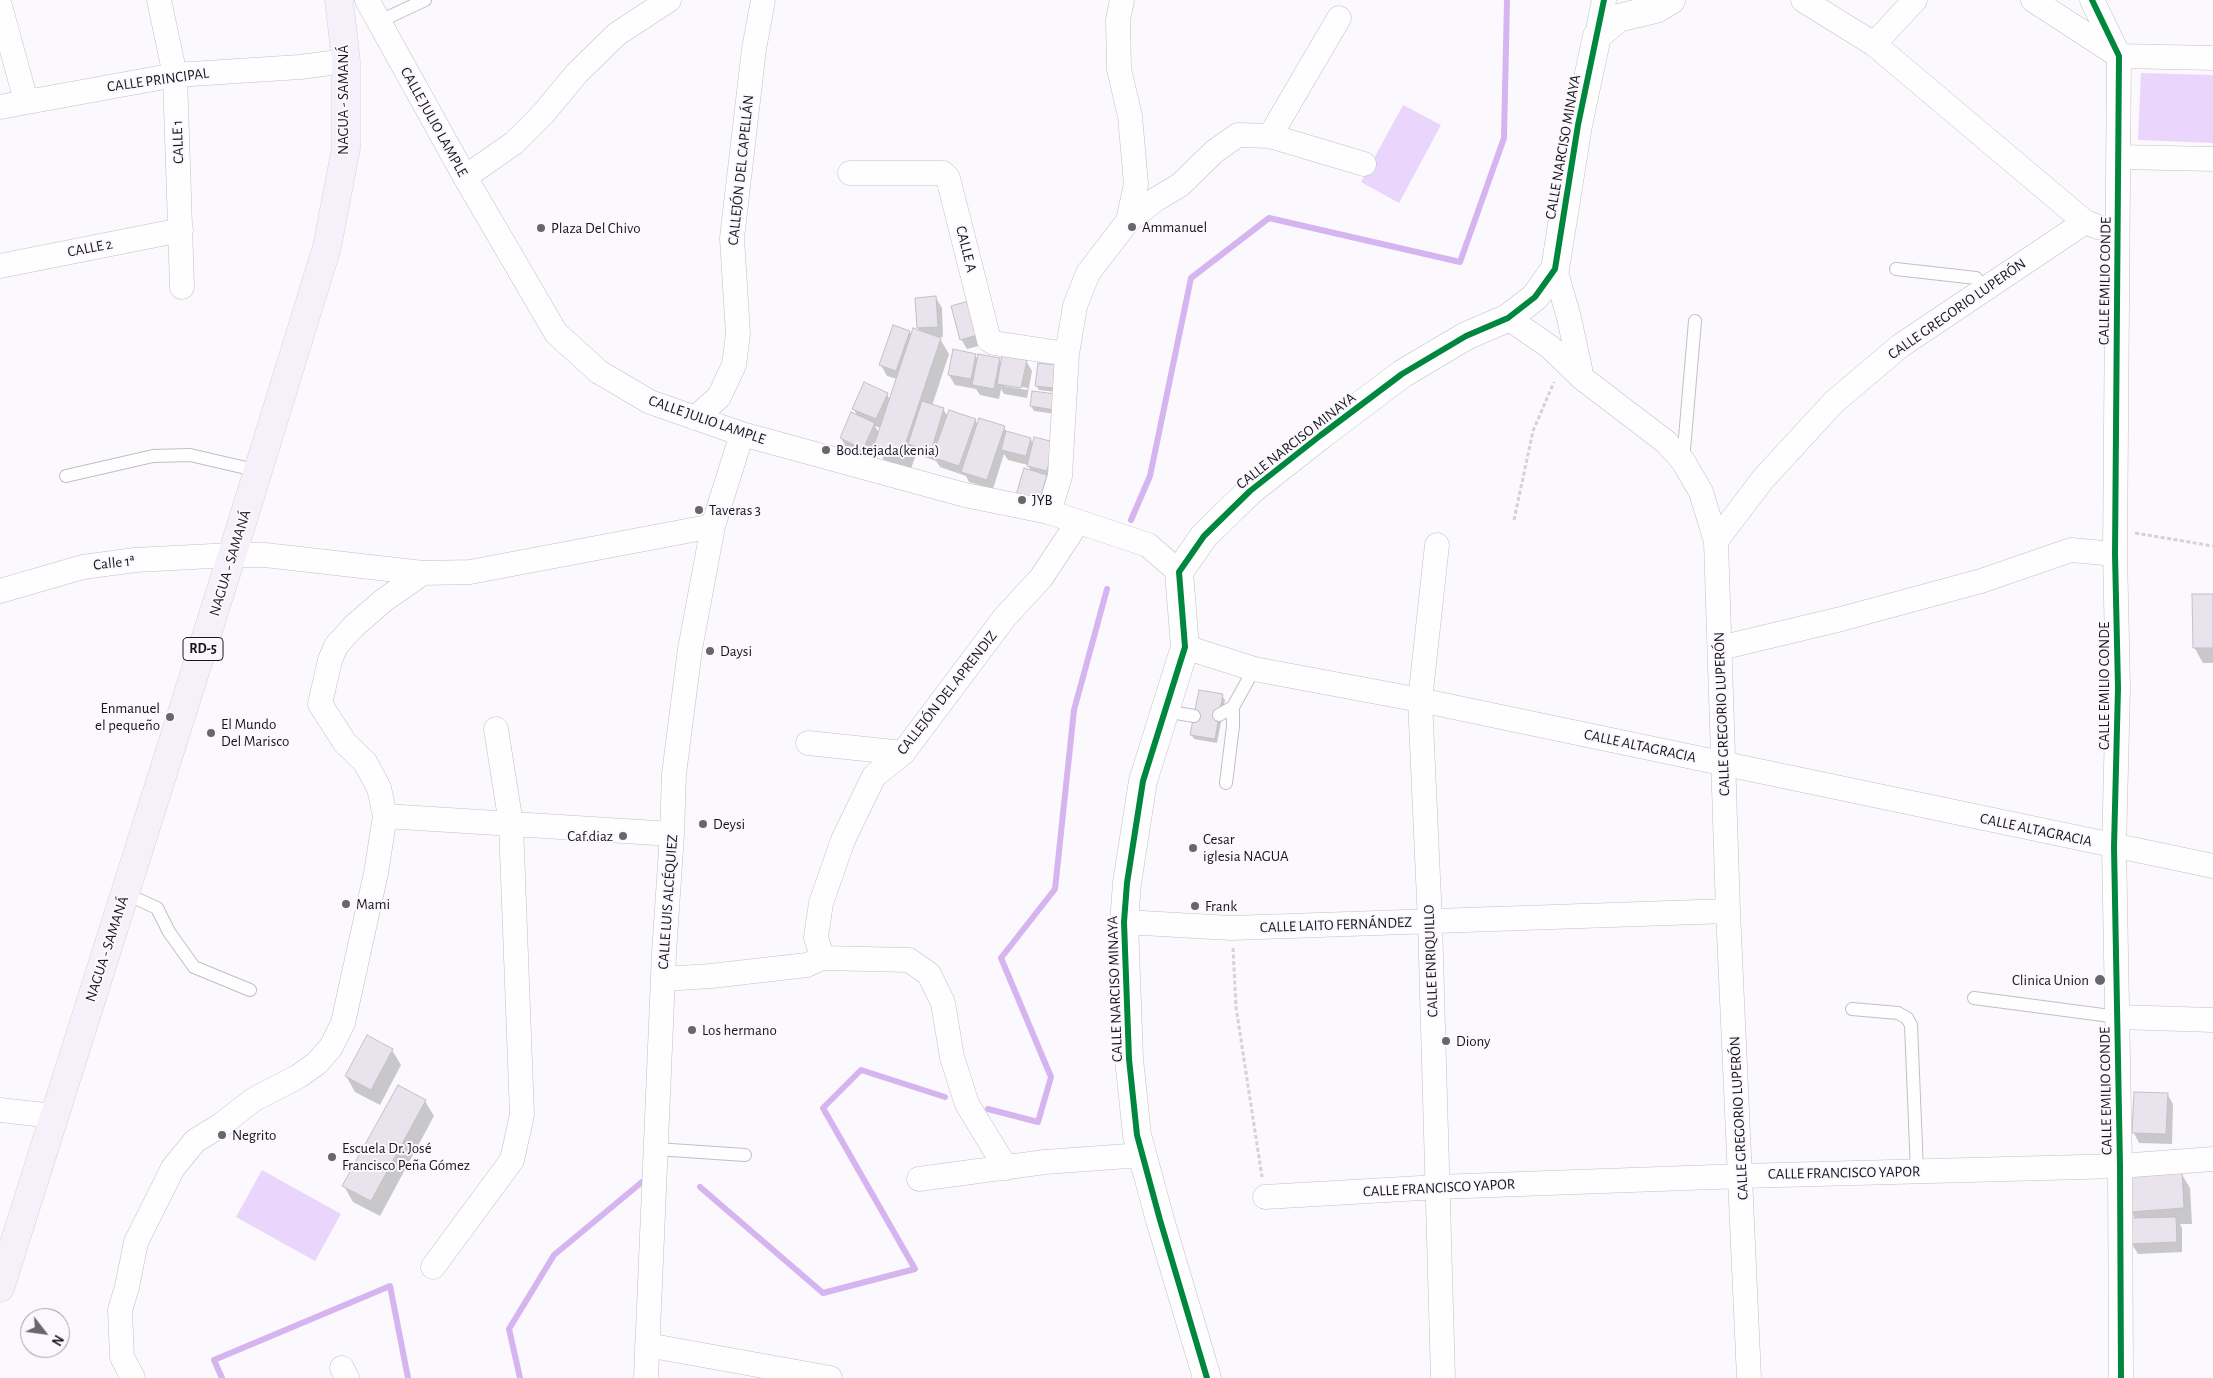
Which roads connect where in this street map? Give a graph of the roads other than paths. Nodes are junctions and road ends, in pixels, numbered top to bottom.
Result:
1 (159, 0) edge
2 (339, 0) edge
3 (367, 0) edge
4 (425, 0) edge
5 (669, 0) edge
6 (763, 0) edge
7 (1122, 0) edge
8 (1604, 0) edge
9 (1671, 0) edge
10 (1803, 0) edge
11 (1915, 0) edge
12 (2033, 0) edge
13 (2092, 0) edge
14 (0, 6) edge
15 (1339, 18) dead end
16 (378, 22) junction
17 (1597, 36) junction
18 (1874, 44) junction
19 (2119, 56) junction
20 (2213, 58) edge
21 (346, 61) junction
22 (175, 75) junction
23 (26, 101) junction
24 (0, 107) edge
25 (1270, 136) junction
26 (2120, 157) junction
27 (2213, 159) edge
28 (1364, 164) dead end
29 (850, 173) dead end
30 (465, 176) junction
31 (1128, 221) junction
32 (2085, 222) junction
33 (180, 230) junction
34 (2118, 236) junction
35 (0, 266) edge
36 (1555, 268) junction
37 (1896, 269) dead end
38 (182, 287) dead end
39 (1984, 288) junction
40 (1508, 318) junction
41 (1695, 321) dead end
42 (1067, 354) junction
43 (1582, 378) junction
44 (696, 418) junction
45 (742, 434) junction
46 (1683, 461) junction
47 (258, 470) junction
48 (66, 476) dead end
49 (1049, 512) junction
50 (1078, 522) junction
51 (713, 526) junction
52 (1716, 541) junction
53 (1437, 545) dead end
54 (2115, 554) junction
55 (232, 555) junction
56 (1179, 572) junction
57 (423, 573) junction
58 (1, 586) edge
59 (1185, 647) junction
60 (1720, 648) junction
61 (1254, 669) junction
62 (1420, 700) junction
63 (1233, 707) junction
64 (1165, 711) junction
65 (1219, 715) dead end
66 (1194, 716) dead end
67 (496, 730) dead end
68 (808, 743) dead end
69 (903, 753) junction
70 (1723, 763) junction
71 (1226, 783) dead end
72 (384, 816) junction
73 (510, 824) junction
74 (672, 834) junction
75 (2114, 847) junction
76 (2213, 866) edge
77 (124, 893) junction
78 (1728, 911) junction
79 (1124, 922) junction
80 (1430, 922) junction
81 (822, 958) junction
82 (663, 978) junction
83 (250, 990) dead end
84 (1974, 998) dead end
85 (1852, 1009) dead end
86 (2118, 1016) junction
87 (2213, 1020) edge
88 (0, 1110) edge
89 (53, 1116) junction
90 (656, 1149) junction
91 (745, 1155) dead end
92 (1142, 1155) junction
93 (2213, 1159) edge
94 (2120, 1166) junction
95 (1006, 1168) junction
96 (1917, 1171) junction
97 (1742, 1176) junction
98 (919, 1179) dead end
99 (1438, 1187) junction
100 (1265, 1197) road end
101 (433, 1267) dead end
102 (0, 1288) edge
103 (647, 1345) junction
104 (133, 1378) edge
105 (646, 1378) edge
106 (830, 1378) edge
107 (1207, 1378) edge
108 (1443, 1378) edge
109 (1749, 1378) edge
110 (2121, 1378) edge

1 - 22 street, CALLE 1
2 - 21 main road, NAGUA - SAMANÁ / RD-5
3 - 16 street, CALLE JULIO LAMPLE
4 - 16 lane
5 - 30 street
6 - 44 street, CALLEJÓN DEL CAPELLÁN
7 - 31 street
8 - 17 street
9 - 17 street
10 - 18 street
11 - 18 street
12 - 19 street
13 - 19 street, CALLE EMILIO CONDE
14 - 23 street
15 - 25 street
16 - 30 street, CALLE JULIO LAMPLE
17 - 36 street, CALLE NARCISO MINAYA
18 - 32 street
19 - 20 street
19 - 26 street, CALLE EMILIO CONDE
21 - 22 street, CALLE PRINCIPAL
21 - 47 main road, NAGUA - SAMANÁ / RD-5
22 - 23 street, CALLE PRINCIPAL
22 - 33 street, CALLE 1
23 - 24 street, CALLE PRINCIPAL
25 - 28 street
25 - 31 street
26 - 27 street
26 - 34 street, CALLE EMILIO CONDE
29 - 42 street, CALLE A
30 - 44 street, CALLE JULIO LAMPLE
31 - 42 street
32 - 34 street
32 - 39 street, CALLE GREGORIO LUPERÓN
33 - 35 street, CALLE 2
33 - 38 street, CALLE 1
34 - 54 street, CALLE EMILIO CONDE
36 - 40 street, CALLE NARCISO MINAYA
36 - 43 street
37 - 39 lane
39 - 52 street, CALLE GREGORIO LUPERÓN
40 - 43 street
40 - 56 street, CALLE NARCISO MINAYA
41 - 46 lane
42 - 49 street
43 - 46 street
44 - 45 street, CALLE JULIO LAMPLE
45 - 49 street, CALLE JULIO LAMPLE
45 - 51 street, CALLE LUIS ALCÉQUIEZ
46 - 52 street
47 - 48 lane
47 - 55 main road, NAGUA - SAMANÁ / RD-5
49 - 50 street, CALLE JULIO LAMPLE
50 - 56 street, CALLE JULIO LAMPLE
50 - 69 street, CALLEJÓN DEL APRENDIZ
51 - 57 street, Calle 1ª
51 - 74 street, CALLE LUIS ALCÉQUIEZ
52 - 60 street, CALLE GREGORIO LUPERÓN
53 - 62 street, CALLE ENRIQUILLO
54 - 60 street
54 - 75 street, CALLE EMILIO CONDE
55 - 57 street, Calle 1ª
55 - 58 street, Calle 1ª
55 - 77 main road, NAGUA - SAMANÁ / RD-5
56 - 59 street, CALLE NARCISO MINAYA
57 - 72 street
59 - 61 street, CALLE ALTAGRACIA
59 - 64 street, CALLE NARCISO MINAYA
60 - 70 street, CALLE GREGORIO LUPERÓN
61 - 62 street, CALLE ALTAGRACIA
61 - 63 lane
62 - 70 street, CALLE ALTAGRACIA
62 - 80 street, CALLE ENRIQUILLO
63 - 65 lane
63 - 71 lane
64 - 66 lane
64 - 79 street, CALLE NARCISO MINAYA
67 - 73 street
68 - 69 street
69 - 81 street, CALLEJÓN DEL APRENDIZ
70 - 75 street, CALLE ALTAGRACIA
70 - 78 street, CALLE GREGORIO LUPERÓN
72 - 73 street
72 - 104 street
73 - 74 street
73 - 101 street
74 - 82 street, CALLE LUIS ALCÉQUIEZ
75 - 76 street, CALLE ALTAGRACIA
75 - 86 street, CALLE EMILIO CONDE
77 - 83 lane
77 - 89 main road, NAGUA - SAMANÁ / RD-5
78 - 80 street, CALLE LAITO FERNÁNDEZ
78 - 97 street, CALLE GREGORIO LUPERÓN
79 - 80 street, CALLE LAITO FERNÁNDEZ
79 - 92 street, CALLE NARCISO MINAYA
80 - 99 street, CALLE ENRIQUILLO
81 - 82 street
81 - 95 street
82 - 90 street, CALLE LUIS ALCÉQUIEZ
84 - 86 lane
85 - 96 lane
86 - 87 street
86 - 94 street, CALLE EMILIO CONDE
88 - 89 street
89 - 102 main road, NAGUA - SAMANÁ / RD-5
90 - 91 lane
90 - 103 street, CALLE LUIS ALCÉQUIEZ
92 - 95 street
92 - 107 street, CALLE NARCISO MINAYA
93 - 94 street, CALLE FRANCISCO YAPOR
94 - 96 street, CALLE FRANCISCO YAPOR
94 - 110 street, CALLE EMILIO CONDE
95 - 98 street
96 - 97 street, CALLE FRANCISCO YAPOR
97 - 99 street, CALLE FRANCISCO YAPOR
97 - 109 street, CALLE GREGORIO LUPERÓN
99 - 100 street, CALLE FRANCISCO YAPOR
99 - 108 street, CALLE ENRIQUILLO
103 - 105 street, CALLE LUIS ALCÉQUIEZ
103 - 106 street

